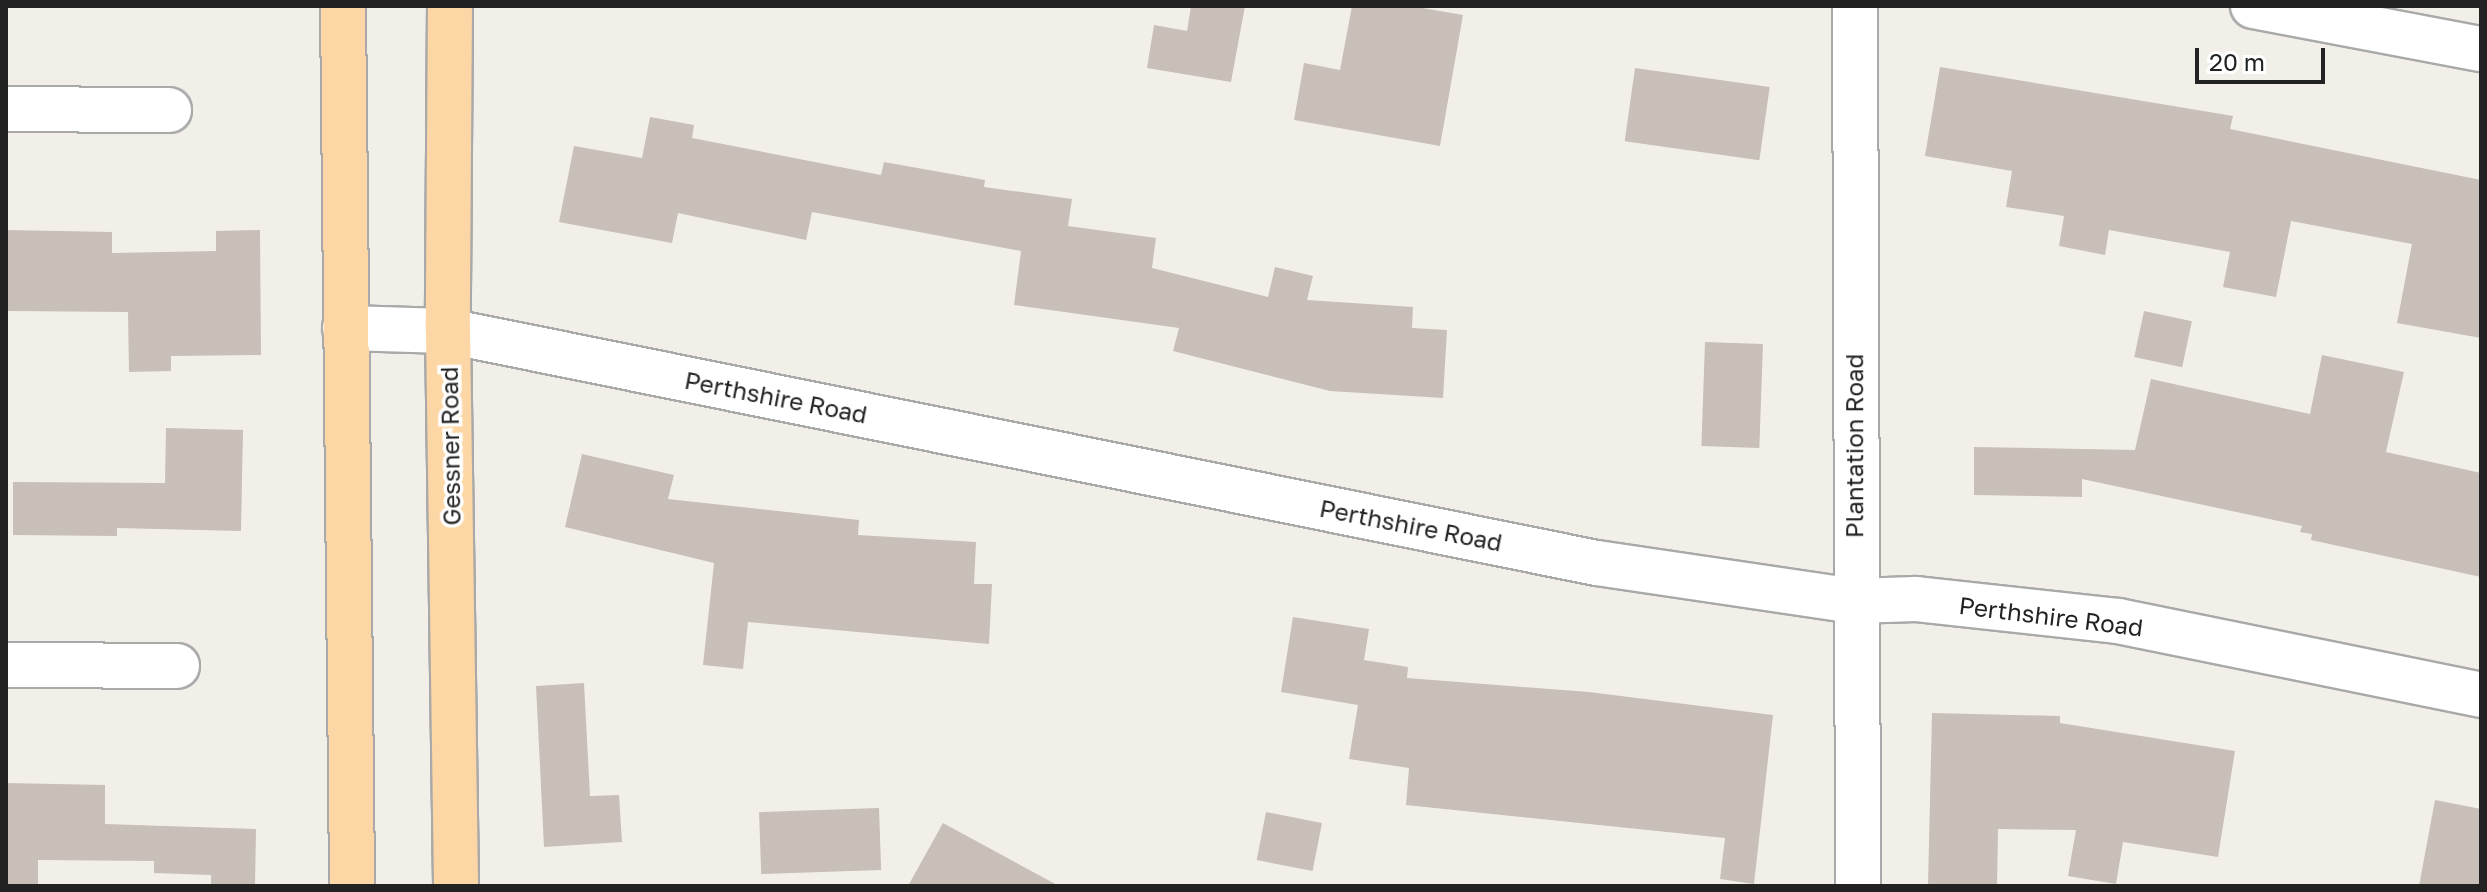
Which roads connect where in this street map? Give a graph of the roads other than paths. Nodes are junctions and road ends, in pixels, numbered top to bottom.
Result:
1 (343, 6) edge
2 (450, 6) edge
3 (1855, 6) edge
4 (2253, 6) edge
5 (2481, 49) edge
6 (6, 109) edge
7 (169, 110) dead end
8 (345, 328) junction
9 (448, 331) junction
10 (1854, 601) junction
11 (6, 665) edge
12 (177, 666) dead end
13 (2481, 695) edge
14 (352, 886) edge
15 (456, 886) edge
16 (1858, 886) edge

1 - 8 main road
2 - 9 main road, Gessner Road
3 - 10 street, Plantation Road
4 - 5 street
6 - 7 street
8 - 9 street, Perthshire Road
8 - 14 main road
9 - 10 street, Perthshire Road
9 - 15 main road, Gessner Road
10 - 13 street, Perthshire Road
10 - 16 street, Plantation Road
11 - 12 street

